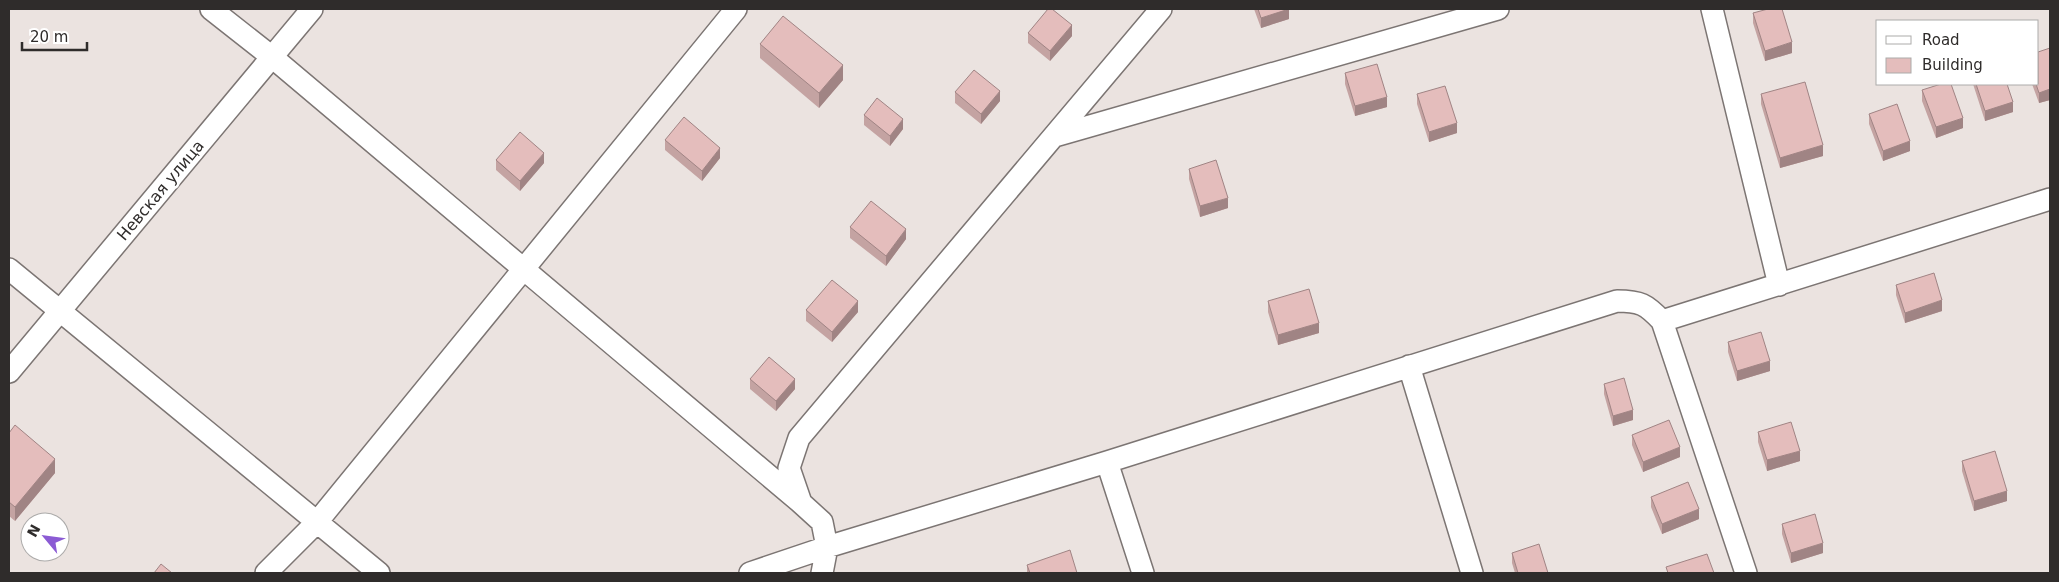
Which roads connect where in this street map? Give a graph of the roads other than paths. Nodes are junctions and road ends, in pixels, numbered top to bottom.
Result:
1 (211, 9) edge
2 (312, 9) edge
3 (736, 9) edge
4 (1161, 9) edge
5 (1498, 9) edge
6 (1712, 9) edge
7 (272, 57) junction
8 (1055, 136) junction
9 (2050, 199) edge
10 (523, 268) junction
11 (9, 269) edge
12 (1780, 285) junction
13 (59, 311) junction
14 (1662, 321) junction
15 (1409, 366) junction
16 (9, 372) edge
17 (1108, 462) junction
18 (800, 502) junction
19 (317, 522) junction
20 (827, 547) junction
21 (266, 573) edge
22 (379, 573) edge
23 (750, 573) edge
24 (822, 573) edge
25 (1143, 573) edge
26 (1472, 573) edge
27 (1746, 573) edge

1 - 7 street
2 - 7 street, Невская улица
3 - 10 street
4 - 8 street
5 - 8 street
6 - 12 street
7 - 10 street
7 - 13 street, Невская улица
8 - 18 street
9 - 12 street
10 - 18 street
10 - 19 street
11 - 13 street
12 - 14 street
13 - 16 street, Невская улица
13 - 19 street
14 - 15 street
14 - 27 street
15 - 17 street
15 - 26 street
17 - 20 street
17 - 25 street
18 - 20 street
19 - 21 street
19 - 22 street
20 - 23 street
20 - 24 street

